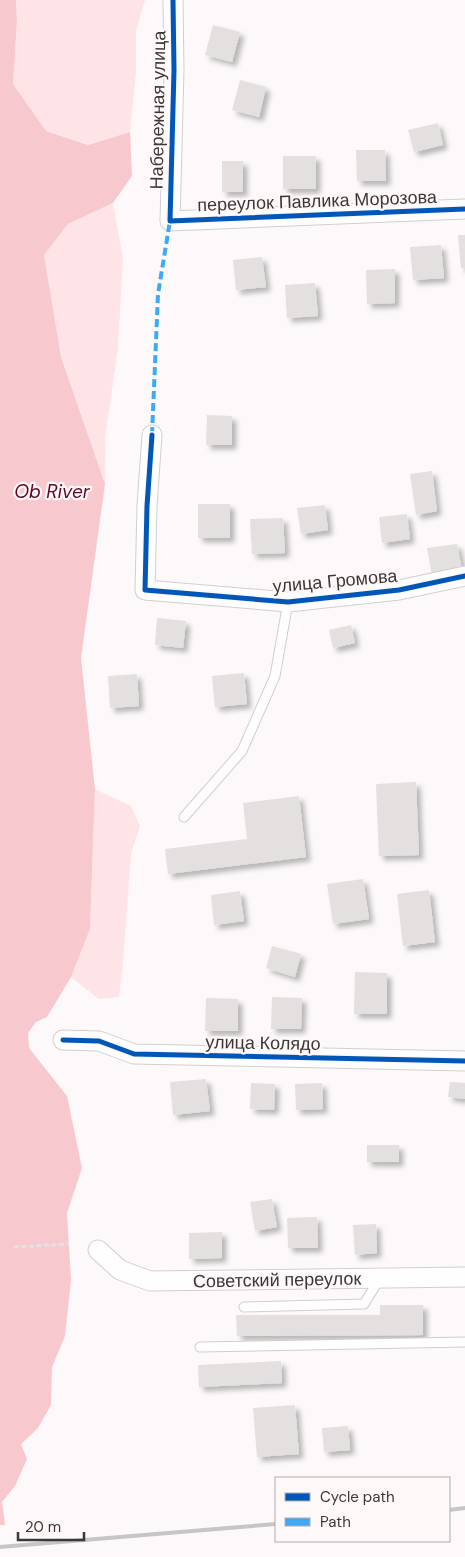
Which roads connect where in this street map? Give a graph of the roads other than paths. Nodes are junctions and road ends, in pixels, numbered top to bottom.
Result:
1 (173, 0) edge
2 (465, 209) edge
3 (170, 221) joint
4 (152, 435) dead end
5 (465, 576) edge
6 (288, 602) junction
7 (184, 817) dead end
8 (63, 1040) dead end
9 (465, 1061) edge
10 (98, 1250) dead end
11 (465, 1277) edge
12 (380, 1278) junction
13 (244, 1307) dead end
14 (465, 1342) edge
15 (200, 1347) dead end

1 - 3 street, Набережная улица
2 - 3 street, переулок Павлика Морозова
4 - 6 street, улица Громова
5 - 6 street, улица Громова
6 - 7 lane
8 - 9 street, улица Колядо
10 - 12 street, Советский переулок
11 - 12 street, Советский переулок
12 - 13 lane
14 - 15 lane

